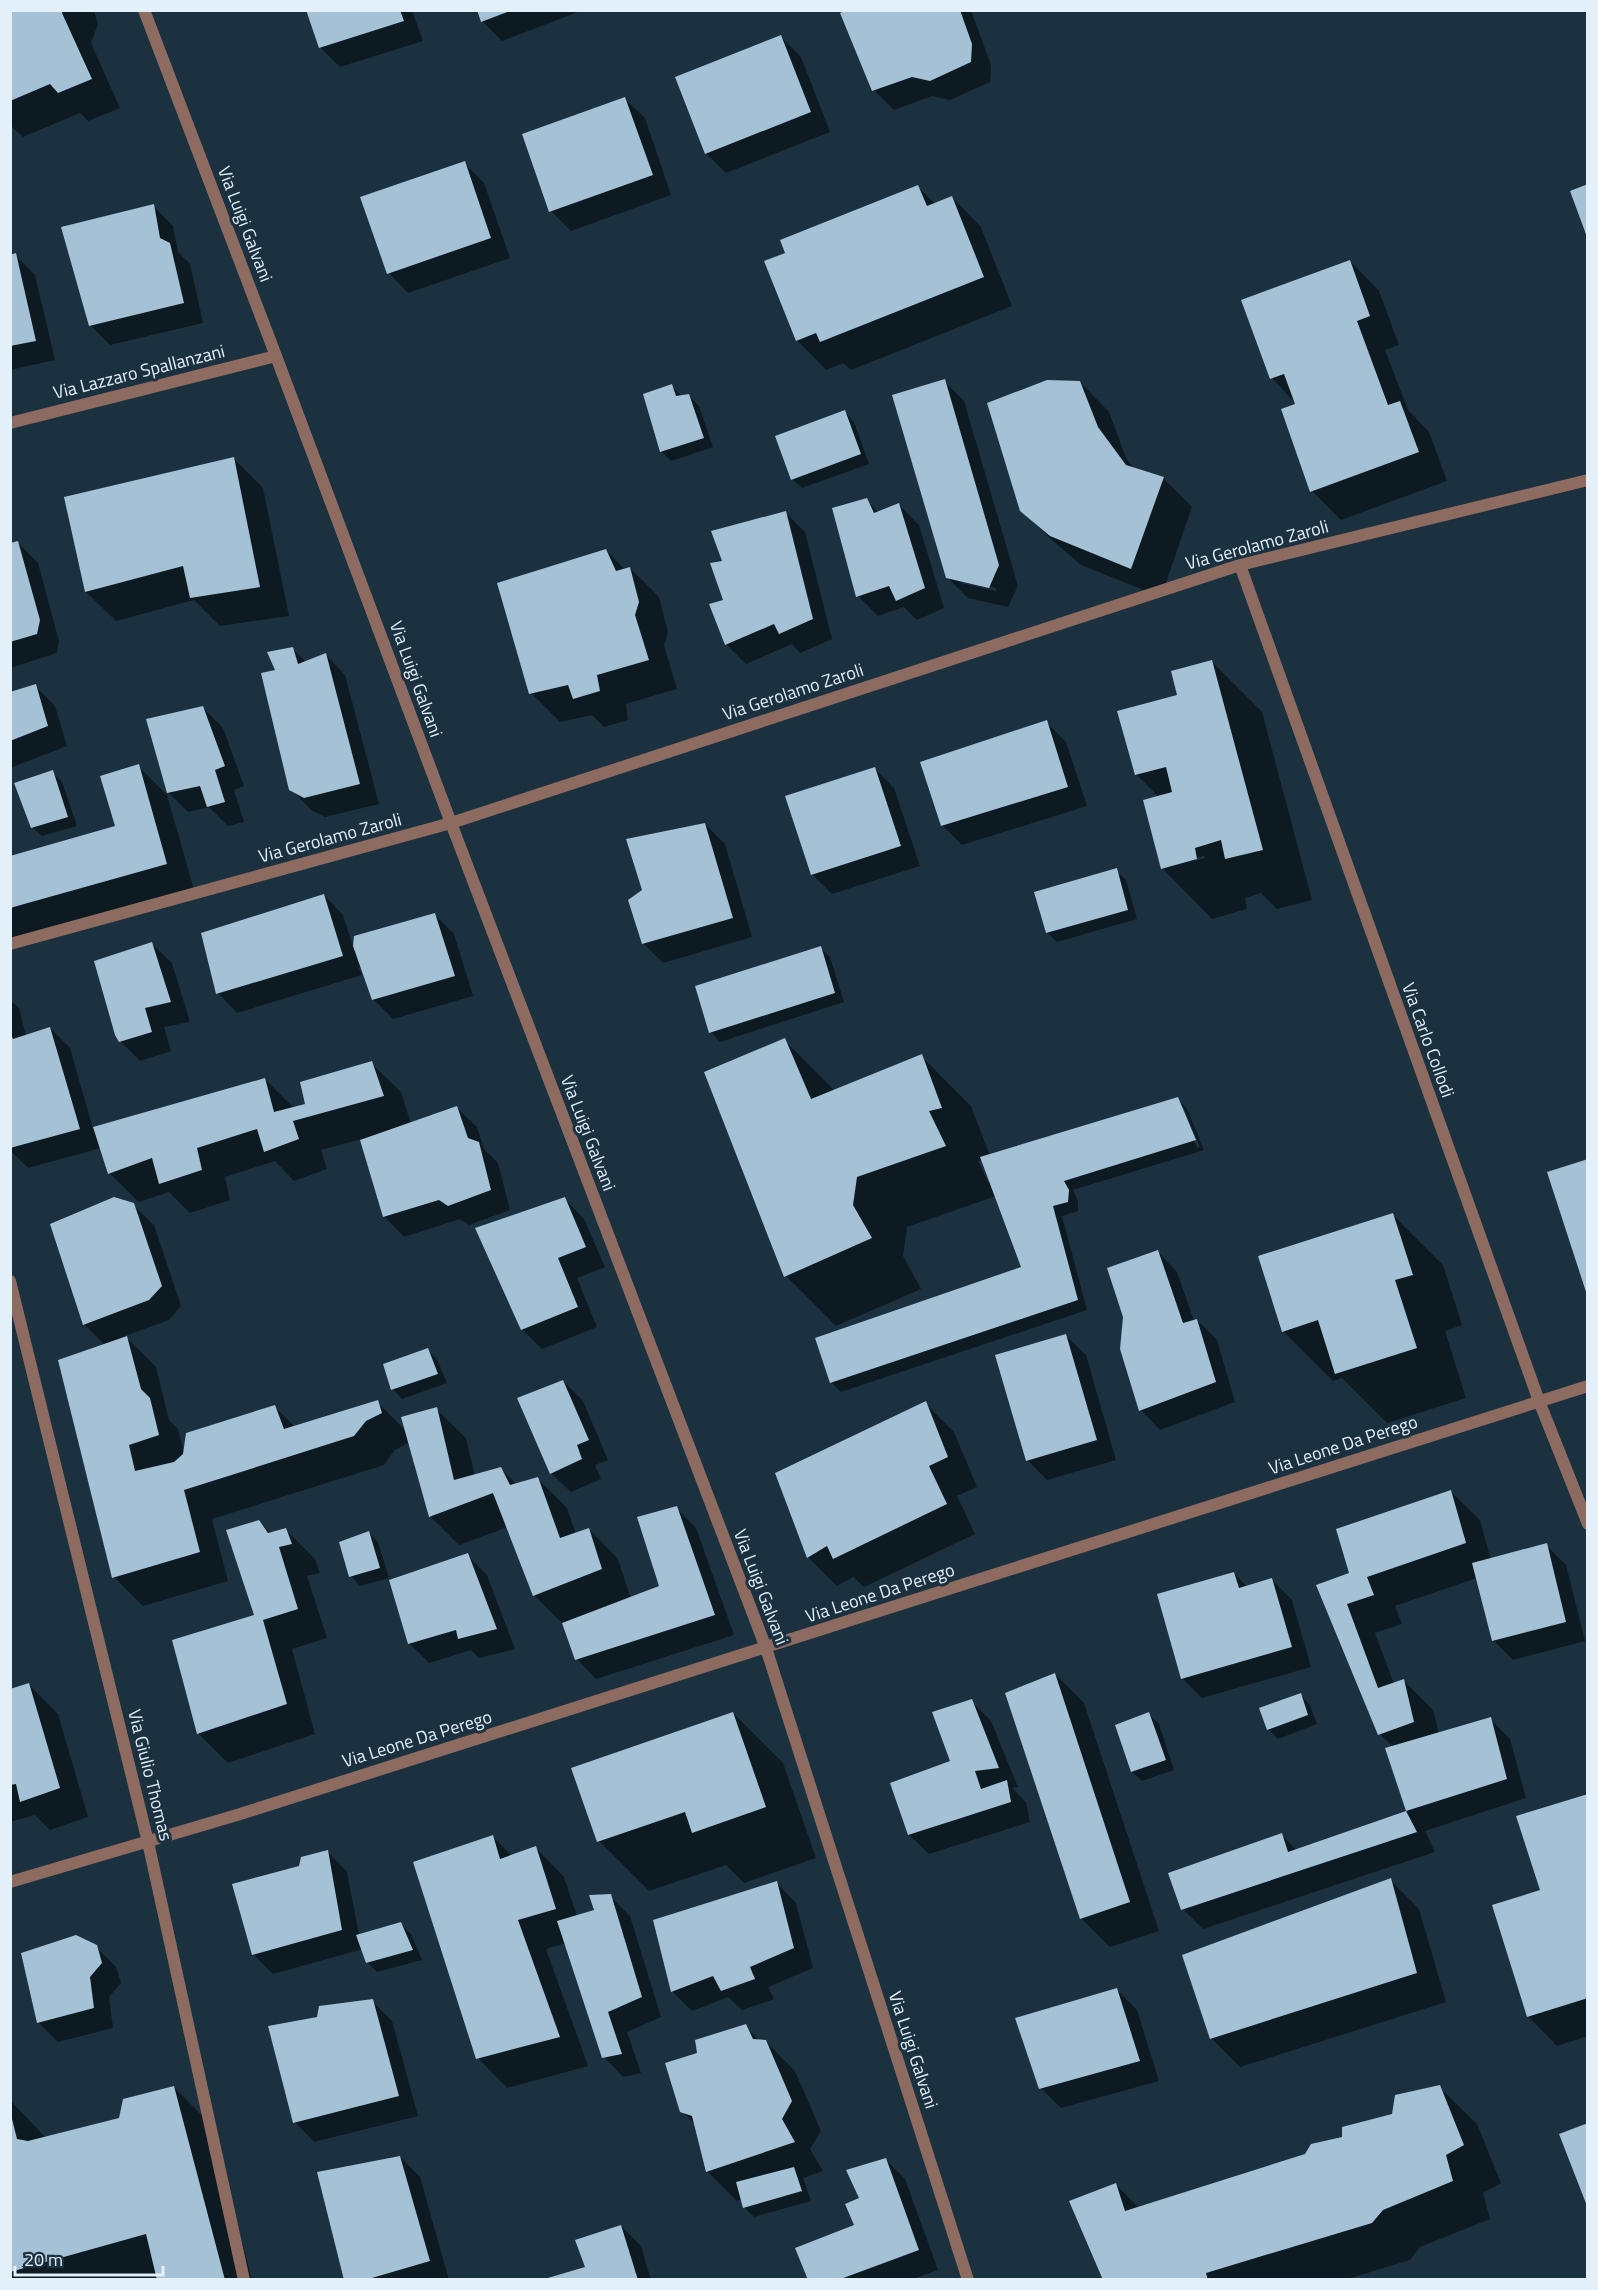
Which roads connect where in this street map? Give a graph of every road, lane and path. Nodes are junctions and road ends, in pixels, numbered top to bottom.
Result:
1 (144, 10) edge
2 (276, 356) junction
3 (10, 423) edge
4 (1587, 480) edge
5 (1240, 565) junction
6 (451, 823) junction
7 (10, 944) edge
8 (10, 1281) edge
9 (1587, 1386) edge
10 (1539, 1401) junction
11 (1587, 1524) edge
12 (766, 1648) junction
13 (148, 1842) junction
14 (10, 1882) edge
15 (244, 2280) edge
16 (968, 2280) edge

1 - 2 street, Via Luigi Galvani
2 - 3 street, Via Lazzaro Spallanzani
2 - 6 street, Via Luigi Galvani
4 - 5 street, Via Gerolamo Zaroli
5 - 6 street, Via Gerolamo Zaroli
5 - 10 street, Via Carlo Collodi
6 - 7 street, Via Gerolamo Zaroli
6 - 12 street, Via Luigi Galvani
8 - 13 street, Via Giulio Thomas
9 - 10 street, Via Leone Da Perego
10 - 11 street, Via Carlo Collodi
10 - 12 street, Via Leone Da Perego
12 - 13 street, Via Leone Da Perego
12 - 16 street, Via Luigi Galvani
13 - 14 street, Via Leone Da Perego
13 - 15 street, Via Giulio Thomas

